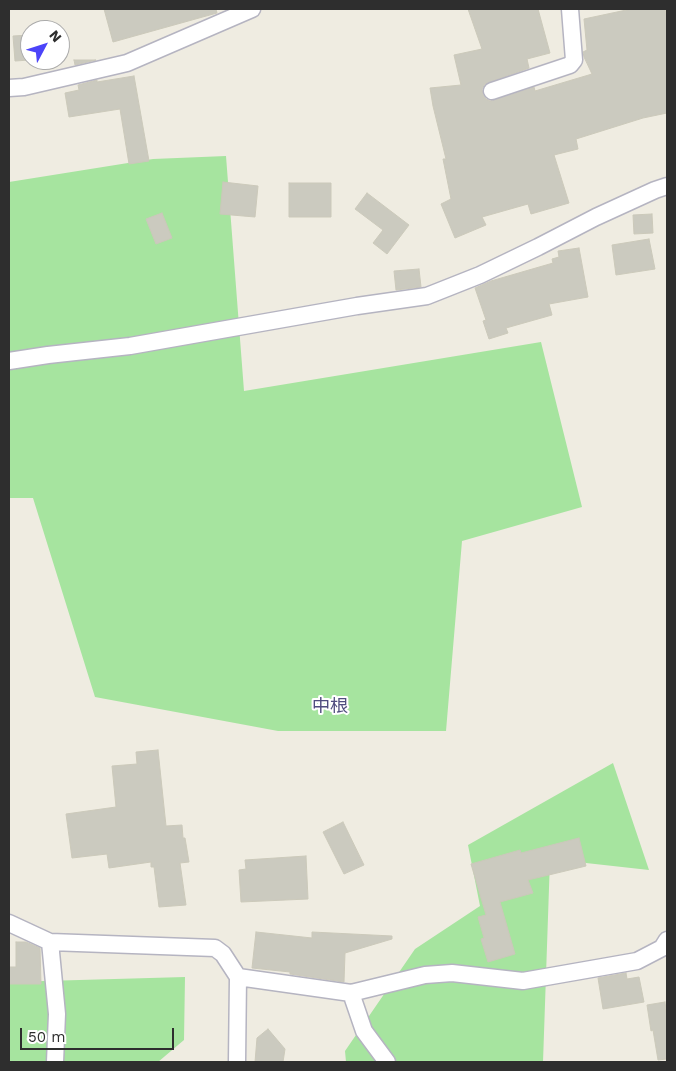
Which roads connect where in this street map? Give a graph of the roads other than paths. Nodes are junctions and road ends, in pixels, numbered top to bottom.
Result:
1 (252, 9) edge
2 (570, 9) edge
3 (9, 88) edge
4 (492, 91) dead end
5 (667, 186) edge
6 (9, 361) edge
7 (9, 922) edge
8 (667, 940) edge
9 (50, 942) junction
10 (238, 977) junction
11 (351, 992) junction
12 (55, 1062) edge
13 (237, 1062) edge
14 (387, 1062) edge

1 - 3 street
2 - 4 street
5 - 6 street
7 - 9 street
8 - 11 street
9 - 10 street
9 - 12 street
10 - 11 street
10 - 13 street
11 - 14 street

